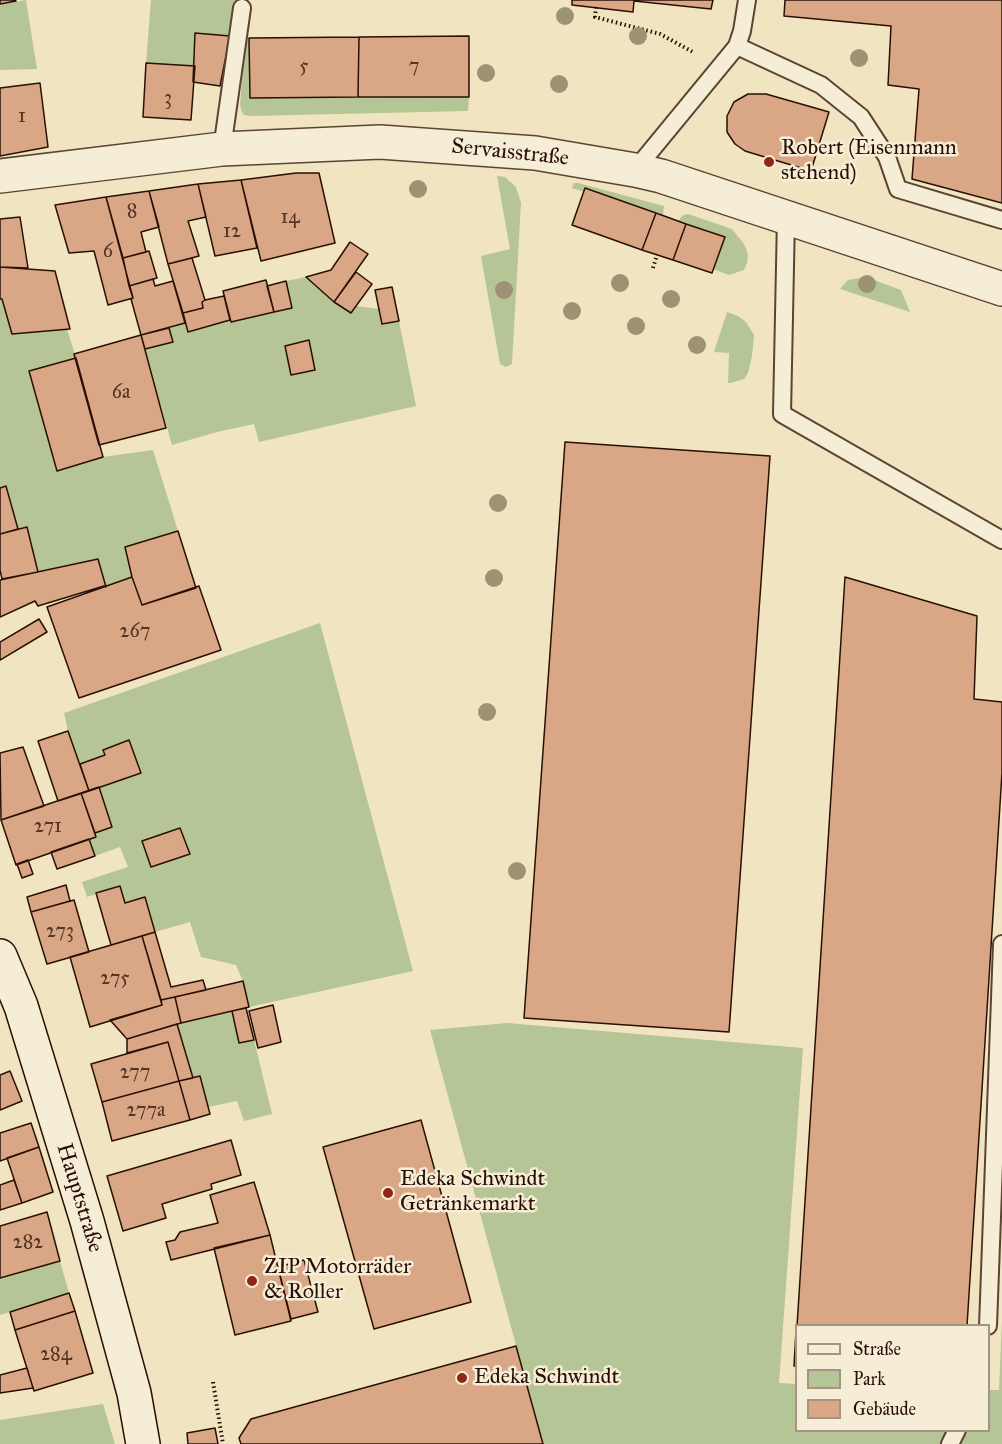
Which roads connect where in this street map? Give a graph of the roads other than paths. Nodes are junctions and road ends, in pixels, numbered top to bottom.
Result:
1 (747, 0) edge
2 (242, 8) dead end
3 (736, 46) junction
4 (222, 149) junction
5 (635, 170) junction
6 (0, 177) edge
7 (786, 217) junction
8 (1002, 220) edge
9 (1002, 289) edge
10 (1002, 540) edge
11 (1002, 944) edge
12 (0, 956) edge
13 (988, 1324) edge
14 (143, 1444) edge

1 - 3 lane
2 - 4 lane
3 - 5 lane
3 - 8 lane
4 - 5 street, Servaisstraße
4 - 6 street, Servaisstraße
5 - 7 street, Servaisstraße
7 - 9 street, Servaisstraße
7 - 10 lane
11 - 13 lane
12 - 14 street, Hauptstraße

